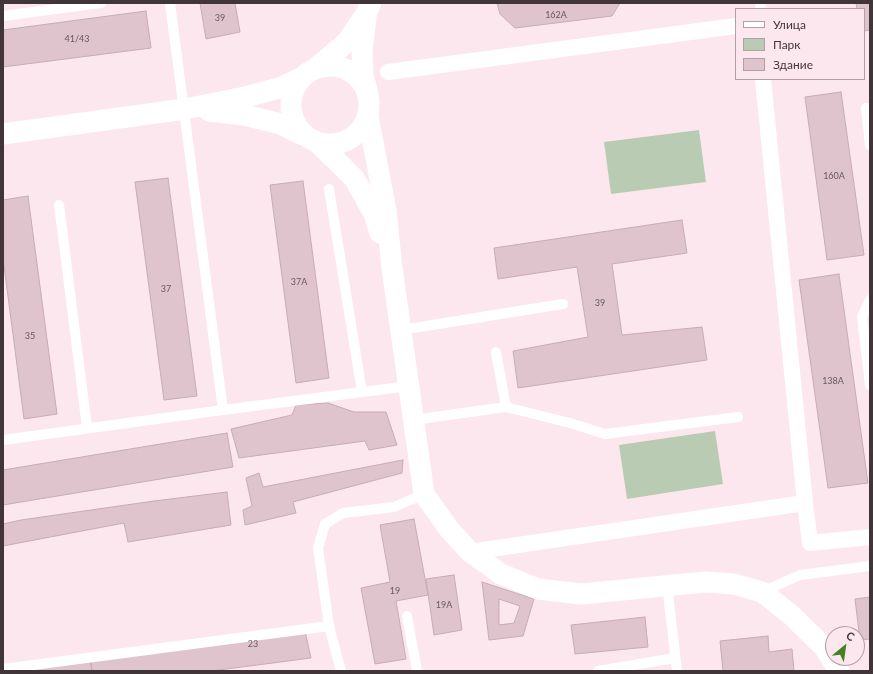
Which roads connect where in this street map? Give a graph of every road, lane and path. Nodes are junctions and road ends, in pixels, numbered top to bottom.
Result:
1 (101, 3) edge
2 (170, 3) edge
3 (44, 7) edge
4 (365, 7) edge
5 (3, 16) edge
6 (735, 26) edge
7 (388, 72) dead end
8 (309, 73) junction
9 (763, 80) edge
10 (367, 92) junction
11 (866, 108) dead end
12 (185, 109) junction
13 (368, 116) junction
14 (3, 134) edge
15 (311, 140) junction
16 (870, 145) edge
17 (329, 189) dead end
18 (59, 205) dead end
19 (392, 268) junction
20 (870, 300) edge
21 (564, 304) dead end
22 (401, 330) junction
23 (496, 352) dead end
24 (870, 385) edge
25 (409, 386) junction
26 (362, 392) junction
27 (506, 407) junction
28 (223, 410) junction
29 (738, 417) dead end
30 (413, 420) junction
31 (87, 428) junction
32 (3, 440) edge
33 (424, 494) junction
34 (805, 503) junction
35 (870, 537) edge
36 (470, 552) junction
37 (870, 566) edge
38 (667, 585) junction
39 (762, 592) junction
40 (407, 616) dead end
41 (329, 626) junction
42 (675, 658) junction
43 (3, 669) edge
44 (342, 671) edge
45 (417, 671) edge
46 (598, 671) edge
47 (676, 671) edge
48 (839, 671) edge

1 - 3 lane
2 - 12 lane
3 - 5 lane
4 - 8 street
4 - 10 street
6 - 7 street
8 - 10 street
8 - 12 street
8 - 15 street
9 - 34 street
10 - 13 street
11 - 16 lane
12 - 14 street
12 - 15 street
12 - 28 lane
13 - 15 street
13 - 19 street
15 - 19 street
17 - 26 lane
18 - 31 lane
19 - 22 street
20 - 24 lane
21 - 22 lane
22 - 25 street
23 - 27 lane
25 - 26 lane
25 - 30 street
26 - 28 lane
27 - 29 lane
27 - 30 lane
28 - 31 lane
30 - 33 street
31 - 32 lane
33 - 36 street
33 - 41 lane
34 - 35 street
34 - 36 street
36 - 38 street
37 - 39 lane
38 - 39 street
38 - 42 lane
39 - 48 street
40 - 45 lane
41 - 43 lane
41 - 44 lane
42 - 46 lane
42 - 47 lane

